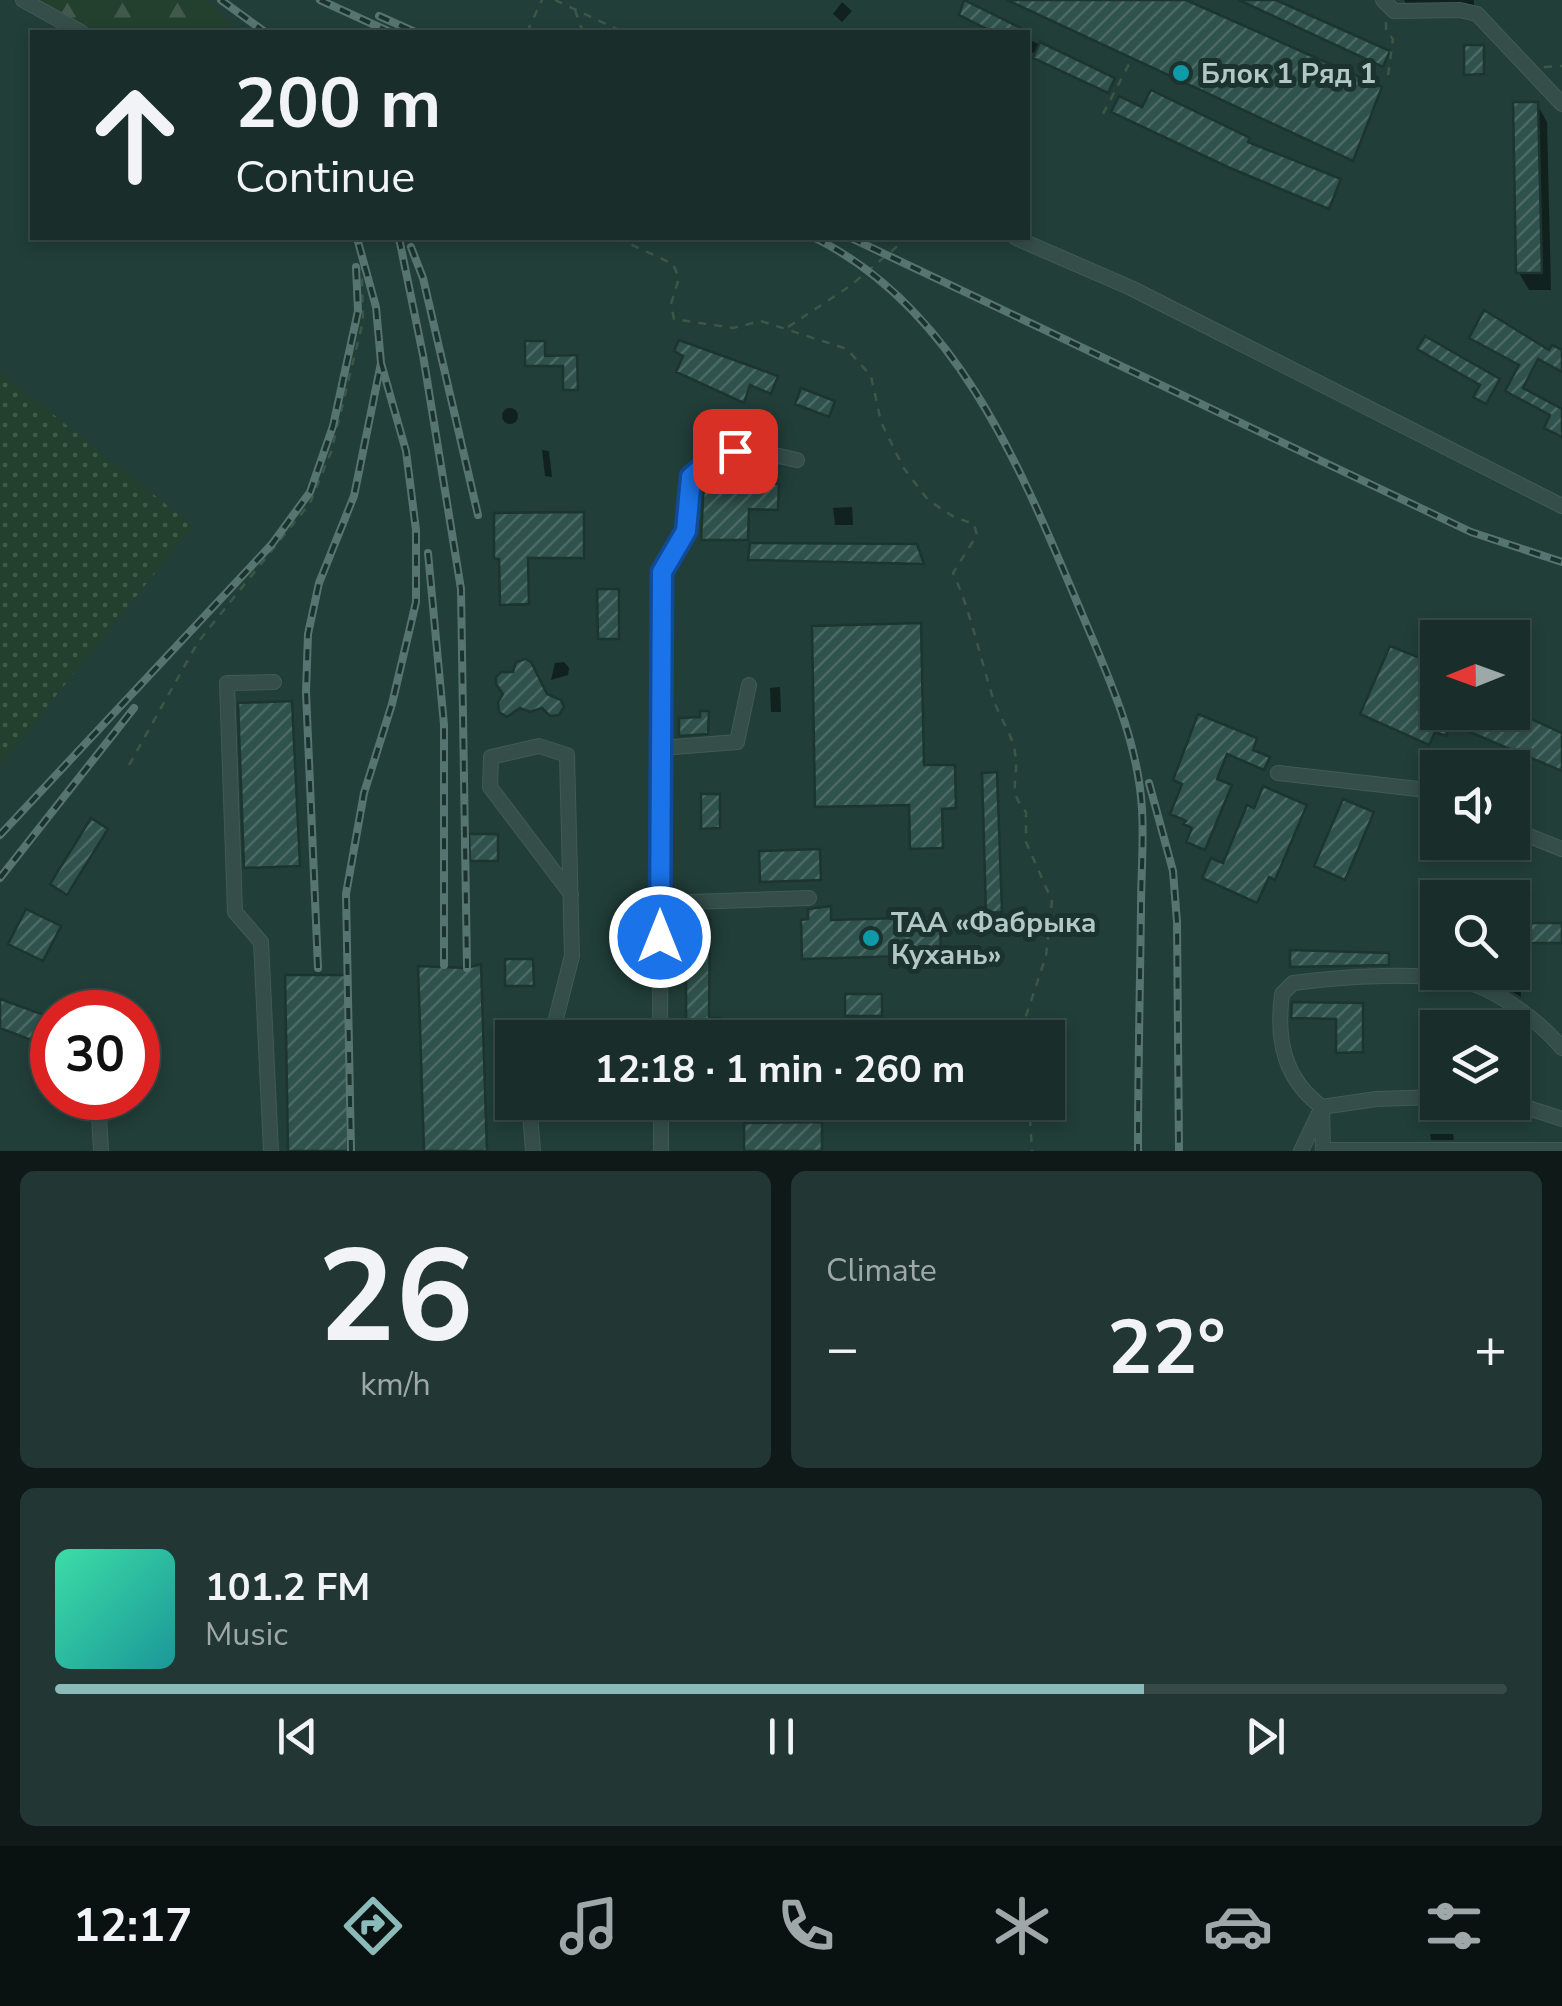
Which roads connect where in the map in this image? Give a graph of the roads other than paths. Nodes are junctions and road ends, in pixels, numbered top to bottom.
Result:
1 (23, 0) edge
2 (1385, 3) edge
3 (76, 30) edge
4 (1562, 104) edge
5 (1021, 240) edge
6 (796, 460) dead end
7 (1562, 506) edge
8 (274, 682) dead end
9 (749, 685) dead end
10 (661, 748) junction
11 (1278, 772) dead end
12 (1420, 790) edge
13 (1530, 836) edge
14 (1562, 849) edge
15 (571, 894) junction
16 (808, 898) dead end
17 (660, 904) junction
18 (556, 1020) edge
19 (660, 1020) edge
20 (1562, 1048) edge
21 (1420, 1098) edge
22 (1322, 1108) junction
23 (1530, 1109) edge
24 (1562, 1119) edge
25 (100, 1120) edge
26 (530, 1120) edge
27 (660, 1120) edge
28 (1323, 1150) edge
29 (1562, 1150) edge
30 (102, 1151) edge
31 (271, 1151) edge
32 (532, 1151) edge
33 (661, 1151) edge
34 (1301, 1151) edge

1 - 3 street
2 - 4 street
5 - 7 street
6 - 10 street
8 - 31 street
9 - 10 street
10 - 17 street
11 - 12 street
13 - 14 street
15 - 15 street
15 - 18 street
16 - 17 street
17 - 19 street
20 - 22 street
21 - 22 street
22 - 28 street
22 - 34 street
23 - 24 street
25 - 30 street
26 - 32 street
27 - 33 street
28 - 29 street

